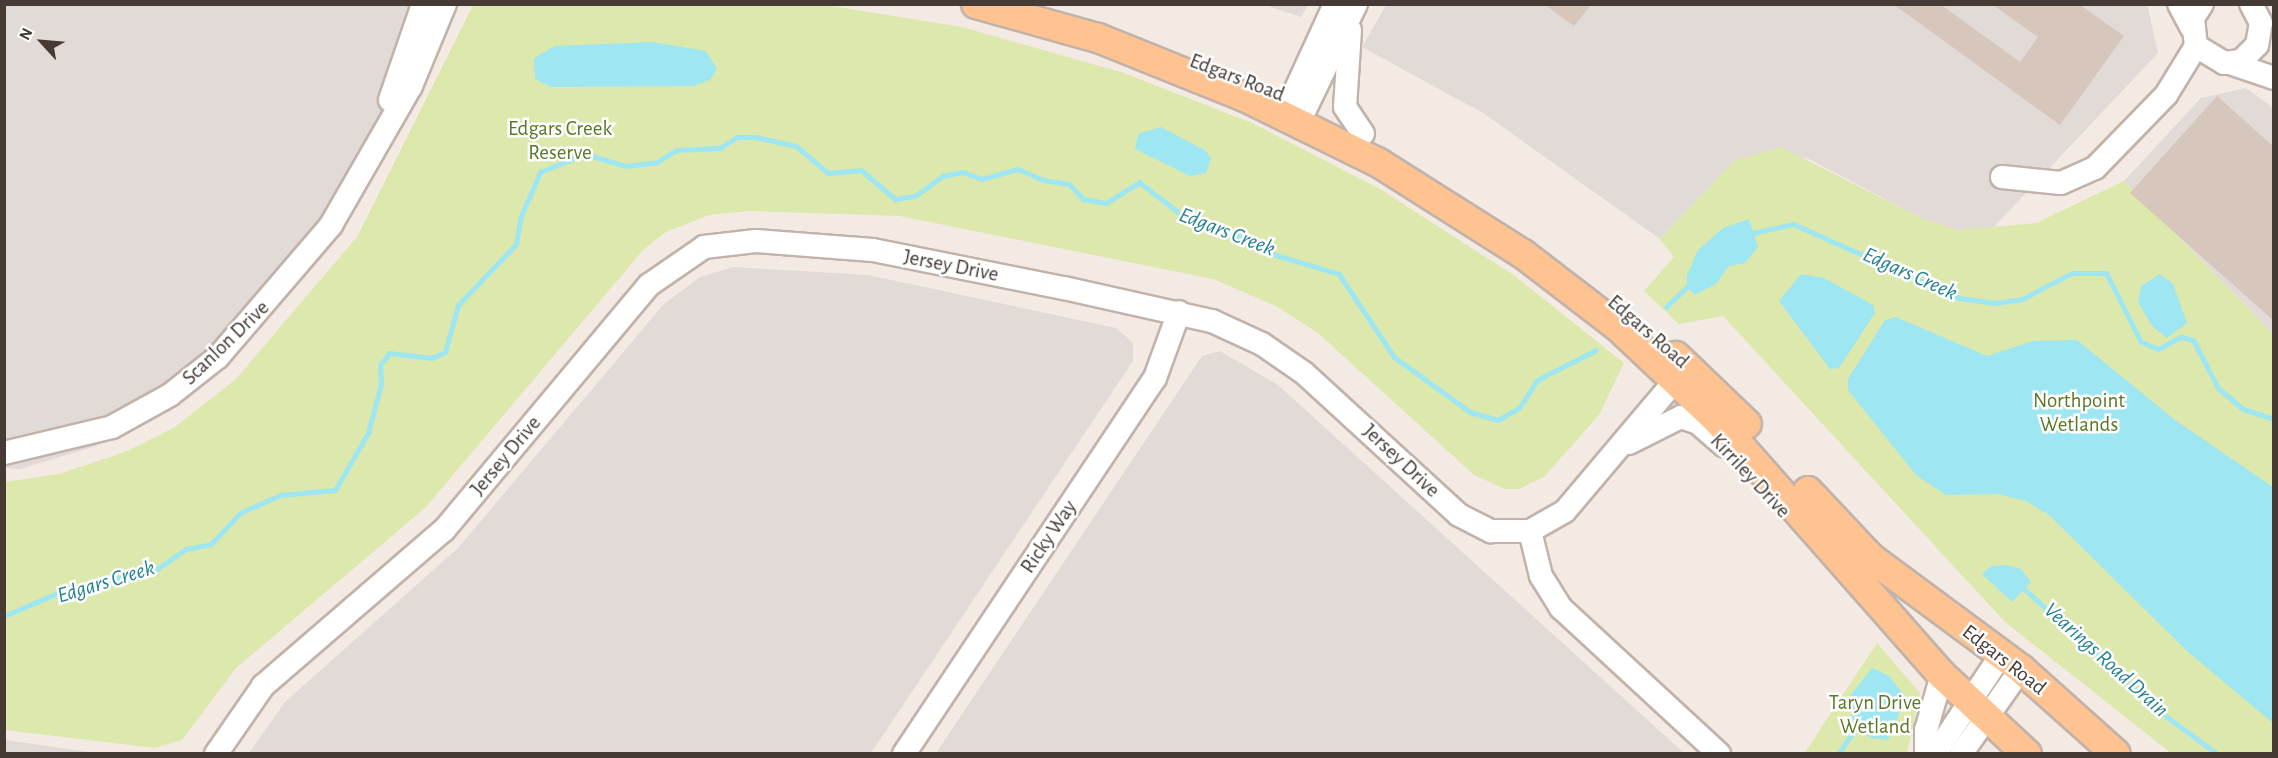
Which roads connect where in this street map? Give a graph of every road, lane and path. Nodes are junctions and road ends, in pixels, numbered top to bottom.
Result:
1 (423, 4) edge
2 (445, 4) edge
3 (976, 4) edge
4 (2179, 4) edge
5 (2202, 4) edge
6 (1348, 6) edge
7 (2256, 14) edge
8 (2194, 37) junction
9 (2274, 45) edge
10 (2224, 63) junction
11 (2274, 78) edge
12 (2166, 95) junction
13 (1295, 111) junction
14 (1362, 135) junction
15 (360, 173) junction
16 (2002, 177) dead end
17 (1179, 312) junction
18 (1685, 377) junction
19 (1629, 442) junction
20 (4, 453) edge
21 (1530, 531) junction
22 (1860, 581) junction
23 (2011, 662) junction
24 (1942, 675) junction
25 (1978, 709) junction
26 (216, 753) edge
27 (904, 753) edge
28 (1719, 753) edge
29 (1926, 753) edge
30 (1935, 753) edge
31 (1961, 753) edge
32 (2027, 753) edge
33 (2116, 753) edge

1 - 15 street, Scanlon Drive
2 - 15 street, Scanlon Drive
3 - 13 main road, Edgars Road
4 - 8 street
5 - 8 street
6 - 13 street
6 - 14 street
7 - 9 street
7 - 10 street
8 - 10 street
8 - 12 street
10 - 11 street
10 - 12 street
12 - 16 street
13 - 14 main road, Edgars Road
13 - 18 main road, Edgars Road
14 - 18 main road, Edgars Road
15 - 20 street, Scanlon Drive
17 - 21 street, Jersey Drive
17 - 26 street, Jersey Drive
17 - 27 street, Ricky Way
18 - 19 street, Kirriley Drive
18 - 22 main road, Edgars Road
18 - 23 main road, Edgars Road
19 - 21 street, Kirriley Drive
19 - 22 street, Kirriley Drive
21 - 28 street
22 - 24 main road, Edgars Road
23 - 25 street
23 - 33 main road, Edgars Road
24 - 25 main road, Edgars Road
24 - 29 street
25 - 30 street
25 - 31 street
25 - 32 main road, Edgars Road

